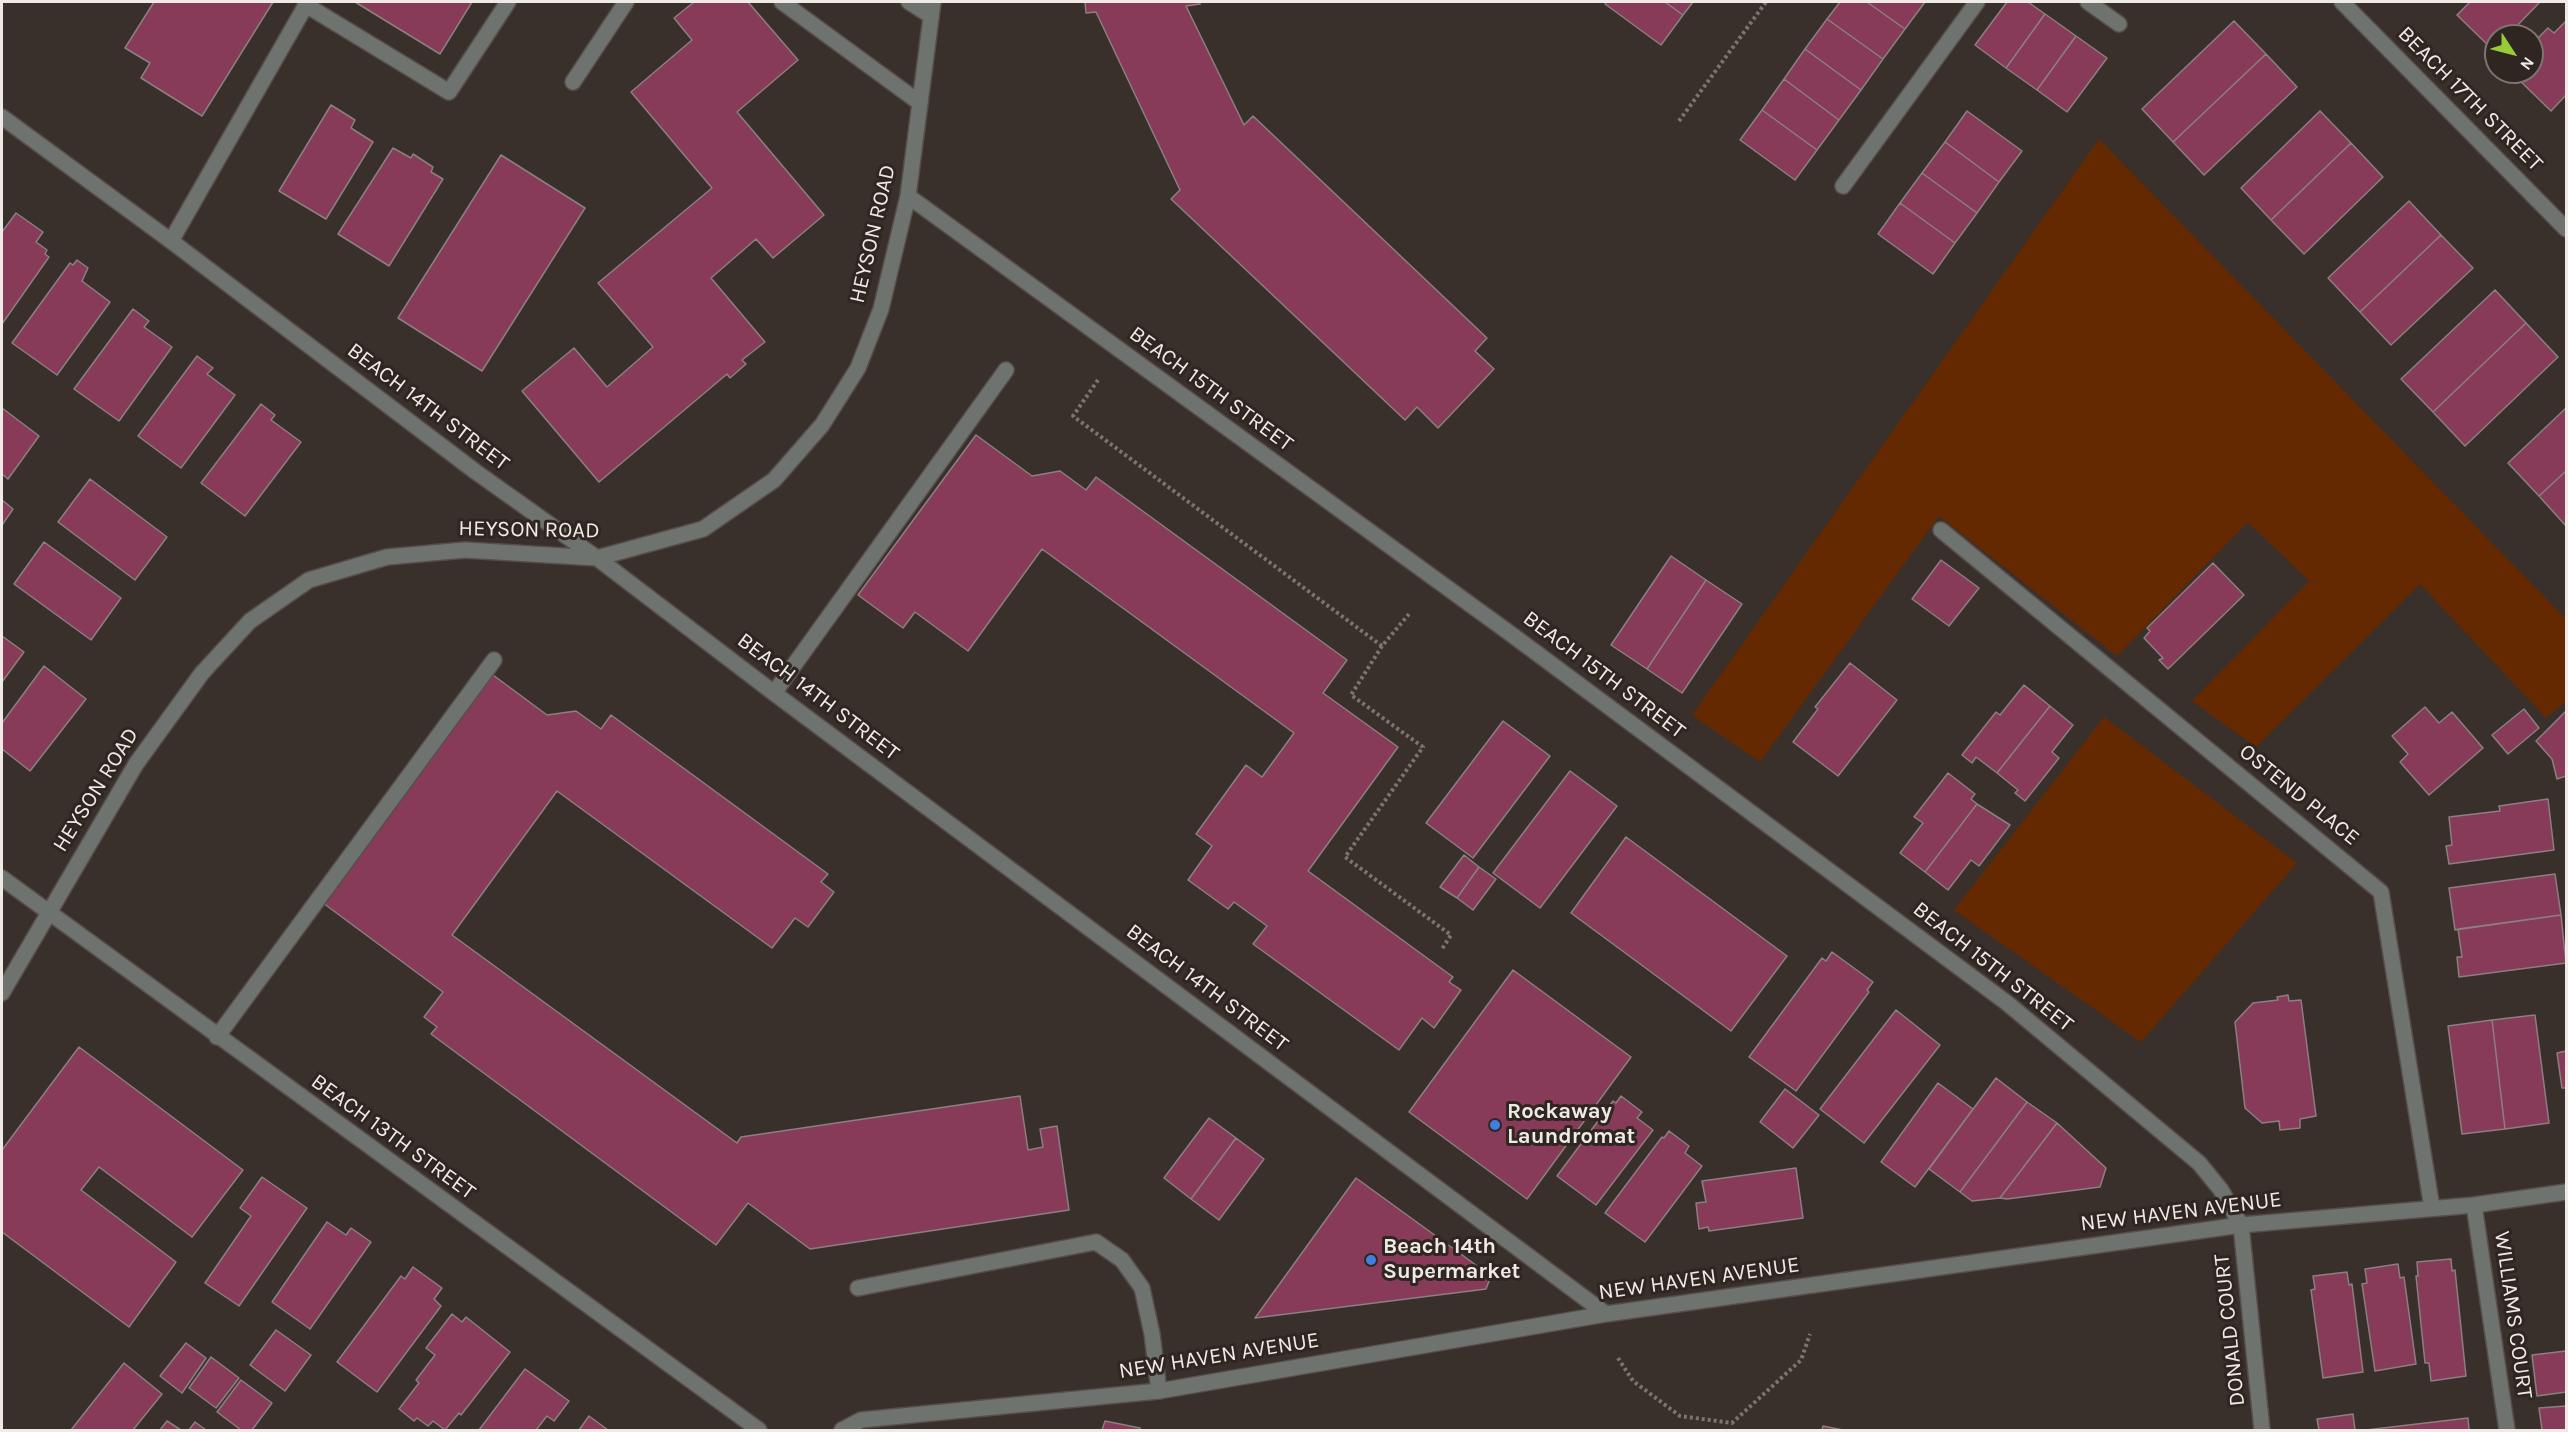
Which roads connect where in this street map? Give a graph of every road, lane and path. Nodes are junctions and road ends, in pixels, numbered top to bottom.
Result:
1 (508, 2) edge
2 (626, 2) edge
3 (782, 2) edge
4 (909, 2) edge
5 (1766, 2) edge
6 (1977, 2) edge
7 (2088, 2) edge
8 (2342, 2) edge
9 (932, 9) edge
10 (2119, 24) dead end
11 (573, 82) dead end
12 (920, 103) junction
13 (2, 117) edge
14 (1680, 121) dead end
15 (1843, 186) dead end
16 (908, 196) junction
17 (2566, 229) edge
18 (171, 241) junction
19 (1006, 370) dead end
20 (1098, 380) dead end
21 (1941, 530) dead end
22 (597, 558) junction
23 (1409, 614) dead end
24 (1383, 646) junction
25 (494, 660) dead end
26 (774, 693) junction
27 (2, 878) edge
28 (47, 913) junction
29 (1442, 949) dead end
30 (2, 993) edge
31 (217, 1037) junction
32 (2566, 1192) edge
33 (2474, 1205) junction
34 (2432, 1208) junction
35 (2241, 1225) junction
36 (858, 1288) dead end
37 (1606, 1314) junction
38 (1810, 1334) dead end
39 (1618, 1358) dead end
40 (1159, 1391) junction
41 (759, 1431) edge
42 (842, 1431) edge
43 (2262, 1431) edge
44 (2507, 1431) edge

1 - 18 street
2 - 11 street
3 - 12 street
4 - 9 street
5 - 14 path
6 - 15 street
7 - 10 street
8 - 17 street, BEACH 17TH STREET
9 - 12 street, HEYSON ROAD
12 - 16 street, HEYSON ROAD
13 - 18 street, BEACH 14TH STREET
16 - 22 street, HEYSON ROAD
16 - 35 street, BEACH 15TH STREET
18 - 22 street, BEACH 14TH STREET
19 - 26 street
20 - 24 path
21 - 34 street, OSTEND PLACE
22 - 26 street, BEACH 14TH STREET
22 - 28 street, HEYSON ROAD
23 - 24 path
24 - 29 path
25 - 31 street
26 - 37 street, BEACH 14TH STREET
27 - 28 street, BEACH 13TH STREET
28 - 30 street, HEYSON ROAD
28 - 31 street, BEACH 13TH STREET
31 - 41 street, BEACH 13TH STREET
32 - 33 street, NEW HAVEN AVENUE
33 - 34 street, NEW HAVEN AVENUE
33 - 44 street, WILLIAMS COURT
34 - 35 street, NEW HAVEN AVENUE
35 - 37 street, NEW HAVEN AVENUE
35 - 43 street, DONALD COURT
36 - 40 street
37 - 40 street, NEW HAVEN AVENUE
38 - 39 path
40 - 42 street, NEW HAVEN AVENUE

